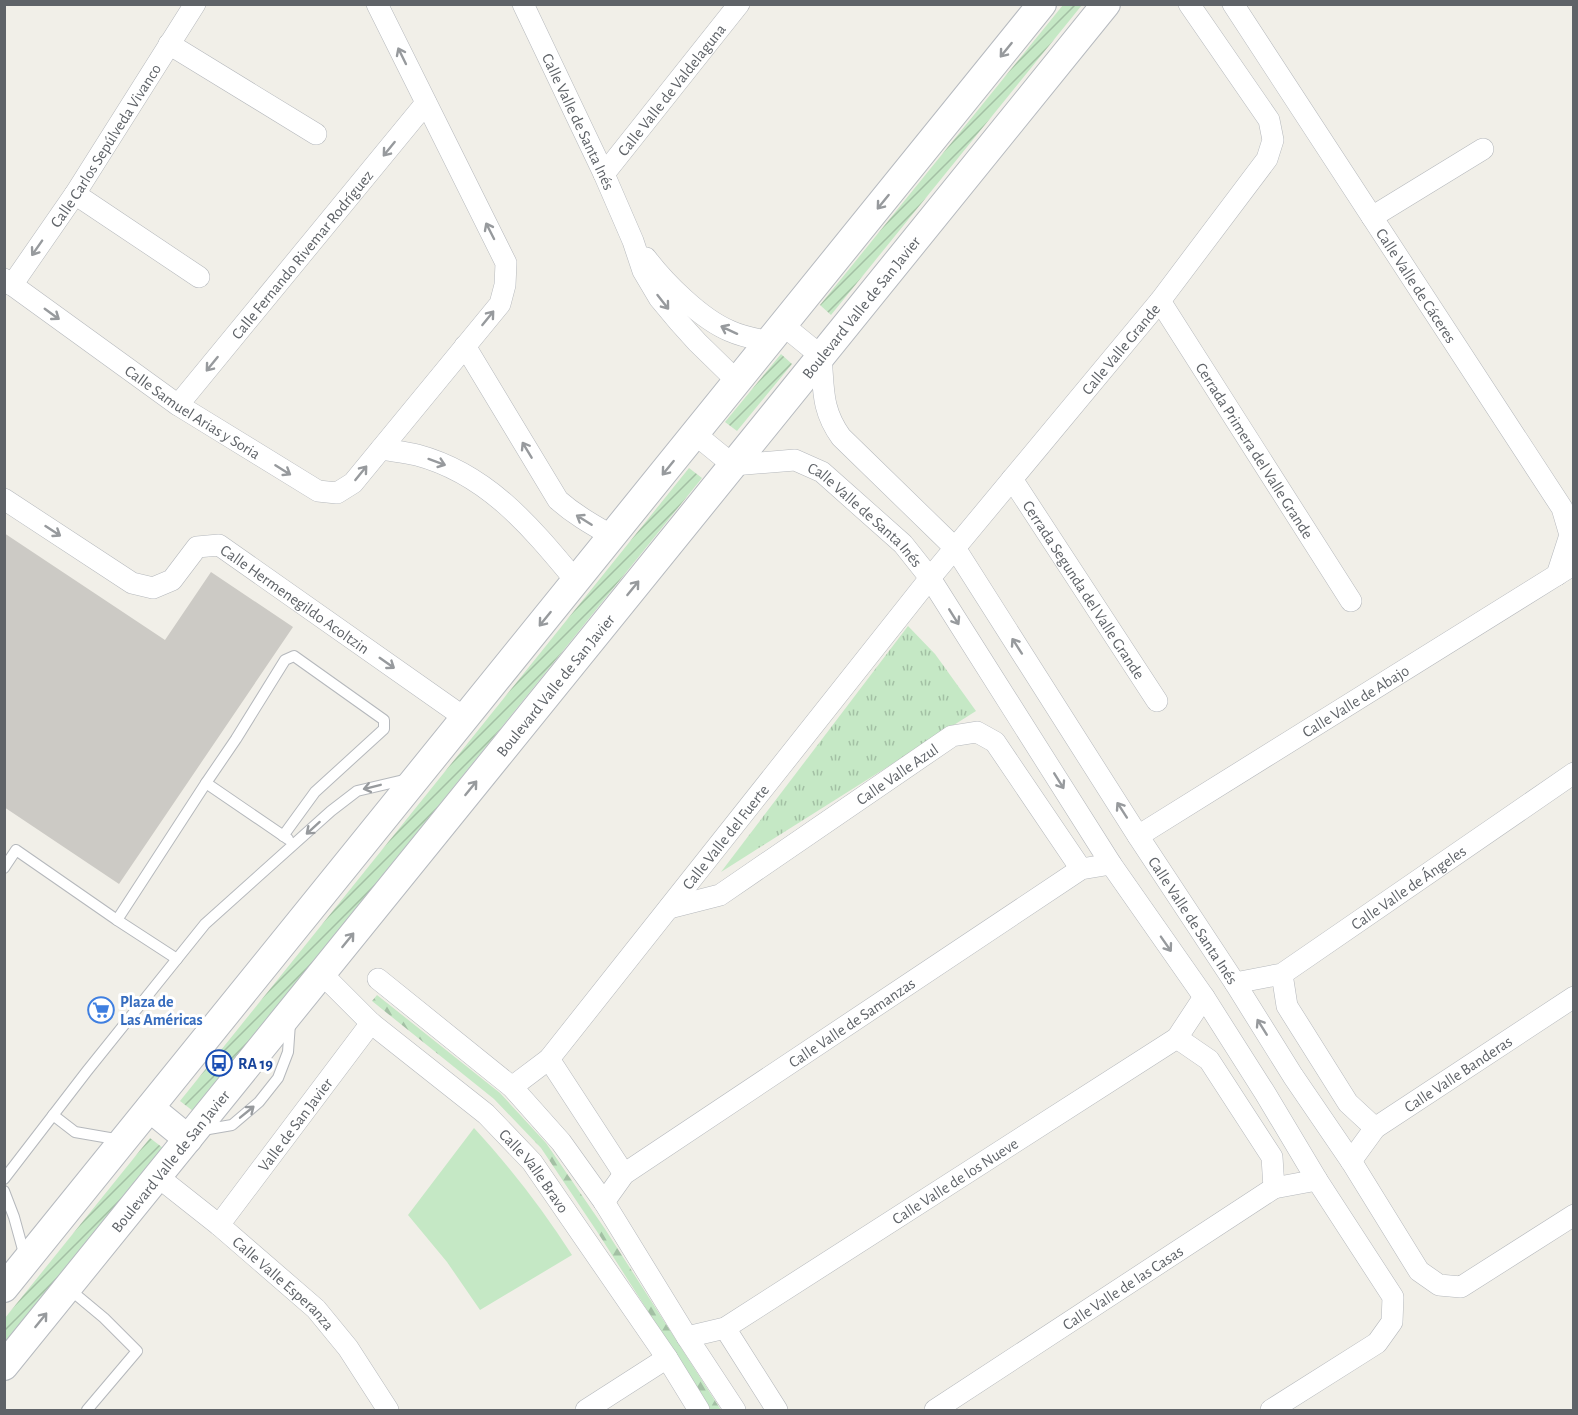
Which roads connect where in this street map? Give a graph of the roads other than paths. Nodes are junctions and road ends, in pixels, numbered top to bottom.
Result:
1 (195, 4) edge
2 (377, 4) edge
3 (523, 4) edge
4 (739, 4) edge
5 (1042, 4) edge
6 (1106, 4) edge
7 (1189, 4) edge
8 (1233, 4) edge
9 (169, 44) junction
10 (426, 103) junction
11 (316, 134) dead end
12 (1483, 149) dead end
13 (604, 174) junction
14 (75, 194) junction
15 (1372, 217) junction
16 (633, 241) junction
17 (199, 277) dead end
18 (8, 282) edge
19 (1160, 301) junction
20 (777, 333) junction
21 (465, 346) junction
22 (821, 356) junction
23 (738, 382) junction
24 (178, 405) junction
25 (695, 434) junction
26 (381, 449) junction
27 (733, 465) junction
28 (1012, 479) junction
29 (4, 499) edge
30 (1568, 508) edge
31 (612, 536) junction
32 (954, 548) junction
33 (1565, 569) edge
34 (930, 578) junction
35 (576, 581) junction
36 (1351, 601) dead end
37 (1157, 701) dead end
38 (465, 718) junction
39 (1574, 773) edge
40 (419, 776) junction
41 (206, 783) junction
42 (283, 836) junction
43 (1138, 836) junction
44 (295, 844) junction
45 (1111, 864) junction
46 (4, 868) edge
47 (1081, 869) junction
48 (669, 908) junction
49 (117, 920) junction
50 (177, 959) junction
51 (321, 973) junction
52 (1282, 974) junction
53 (378, 979) dead end
54 (1234, 983) junction
55 (1204, 997) junction
56 (1574, 997) edge
57 (370, 1023) junction
58 (1177, 1038) junction
59 (549, 1059) junction
60 (1293, 1076) junction
61 (512, 1087) junction
62 (1266, 1093) junction
63 (150, 1108) junction
64 (53, 1115) junction
65 (1375, 1128) junction
66 (191, 1135) junction
67 (124, 1141) junction
68 (1351, 1161) junction
69 (624, 1174) junction
70 (157, 1176) junction
71 (4, 1179) edge
72 (1317, 1180) junction
73 (1274, 1188) junction
74 (4, 1191) edge
75 (604, 1202) junction
76 (1574, 1215) edge
77 (219, 1225) junction
78 (26, 1262) junction
79 (4, 1288) edge
80 (67, 1288) junction
81 (725, 1328) junction
82 (687, 1337) junction
83 (667, 1358) junction
84 (4, 1366) edge
85 (87, 1410) edge
86 (388, 1410) edge
87 (586, 1410) edge
88 (699, 1410) edge
89 (735, 1410) edge
90 (777, 1410) edge
91 (935, 1410) edge
92 (1271, 1410) edge

1 - 9 street, Calle Carlos Sepúlveda Vivanco
10 -> 2 street, Calle Samuel Arias y Soria
3 - 13 street, Calle Valle de Santa Inés
4 - 13 street, Calle Valle de Valdelaguna
5 -> 20 main road
6 - 22 main road, Boulevard Valle de San Javier
7 - 19 street, Calle Valle Grande
8 - 15 street, Calle Valle de Cáceres
9 - 11 street
9 - 14 street, Calle Carlos Sepúlveda Vivanco
21 -> 10 street, Calle Samuel Arias y Soria
10 -> 24 street, Calle Fernando Rivemar Rodríguez
12 - 15 street
13 - 16 street, Calle Valle de Santa Inés
14 - 17 street
14 -> 18 street, Calle Carlos Sepúlveda Vivanco
15 - 30 street, Calle Valle de Cáceres
20 -> 16 street, Calle Valle de Santa Inés
16 -> 23 street, Calle Valle de Santa Inés
18 -> 24 street, Calle Samuel Arias y Soria
19 - 28 street, Calle Valle Grande
19 - 36 street, Cerrada Primera del Valle Grande
20 - 22 street, Calle Valle de Santa Inés
20 - 23 main road
21 - 26 street, Calle Samuel Arias y Soria
31 -> 21 street
22 - 27 main road, Boulevard Valle de San Javier
22 - 32 street, Calle Valle de Santa Inés
23 - 25 main road
24 -> 26 street, Calle Samuel Arias y Soria
25 - 27 street
25 -> 31 main road
26 -> 35 street
27 - 34 street, Calle Valle de Santa Inés
51 -> 27 main road, Boulevard Valle de San Javier
28 - 32 street, Calle Valle Grande
28 - 37 street, Cerrada Segunda del Valle Grande
29 -> 38 street, Calle Hermenegildo Acoltzin
30 - 33 street, Calle Valle de Cáceres
31 - 35 main road
32 - 34 street, Calle Valle del Fuerte
43 -> 32 street, Calle Valle de Santa Inés
33 - 43 street, Calle Valle de Abajo
34 -> 45 street, Calle Valle de Santa Inés
34 - 48 street, Calle Valle del Fuerte
35 -> 38 main road
38 - 40 main road
39 - 52 street, Calle Valle de Ángeles
40 -> 44 lane
40 - 63 main road
41 - 42 lane
41 - 42 lane
41 - 49 lane
42 - 44 lane
43 - 54 street, Calle Valle de Santa Inés
44 - 50 lane
45 - 47 street, Calle Valle de Samanzas
45 -> 55 street, Calle Valle de Santa Inés
46 - 49 lane
47 - 48 street, Calle Valle Azul
47 - 69 street, Calle Valle de Samanzas
48 - 59 street, Calle Valle del Fuerte
49 - 50 lane
50 - 64 lane
51 - 57 street, Calle Valle Bravo
66 -> 51 main road, Boulevard Valle de San Javier
52 - 54 street, Calle Valle de Ángeles
52 - 65 street
53 - 61 street
60 -> 54 street, Calle Valle de Santa Inés
55 - 58 street, Calle Valle de los Nueve
55 - 62 street, Calle Valle de Santa Inés
56 - 65 street, Calle Valle Banderas
57 - 77 street, Valle de San Javier
57 - 83 street, Calle Valle Bravo
58 - 73 street
58 - 81 street, Calle Valle de los Nueve
59 - 61 street, Calle Valle del Fuerte
59 - 69 street
60 - 62 street
60 - 68 street, Calle Valle de Santa Inés
61 - 75 street
62 - 72 street, Calle Valle de Santa Inés
63 - 66 main road
63 - 67 main road
64 - 67 lane
64 - 71 lane
65 - 68 street, Calle Valle Banderas
66 - 70 main road, Boulevard Valle de San Javier
67 - 78 main road
68 - 76 street, Calle Valle de Santa Inés
69 - 75 street, Calle Valle de Samanzas
70 - 77 street, Calle Valle Esperanza
70 - 80 main road, Boulevard Valle de San Javier
72 - 73 street, Calle Valle de las Casas
72 - 92 street, Calle Valle de Santa Inés
73 - 91 street, Calle Valle de las Casas
74 - 78 lane
75 - 82 street
77 - 86 street, Calle Valle Esperanza
78 - 79 main road
84 -> 80 main road, Boulevard Valle de San Javier
80 - 85 lane
81 - 82 street, Calle Valle de los Nueve
81 - 90 street
82 - 89 street
83 - 87 street
83 - 88 street, Calle Valle Bravo

